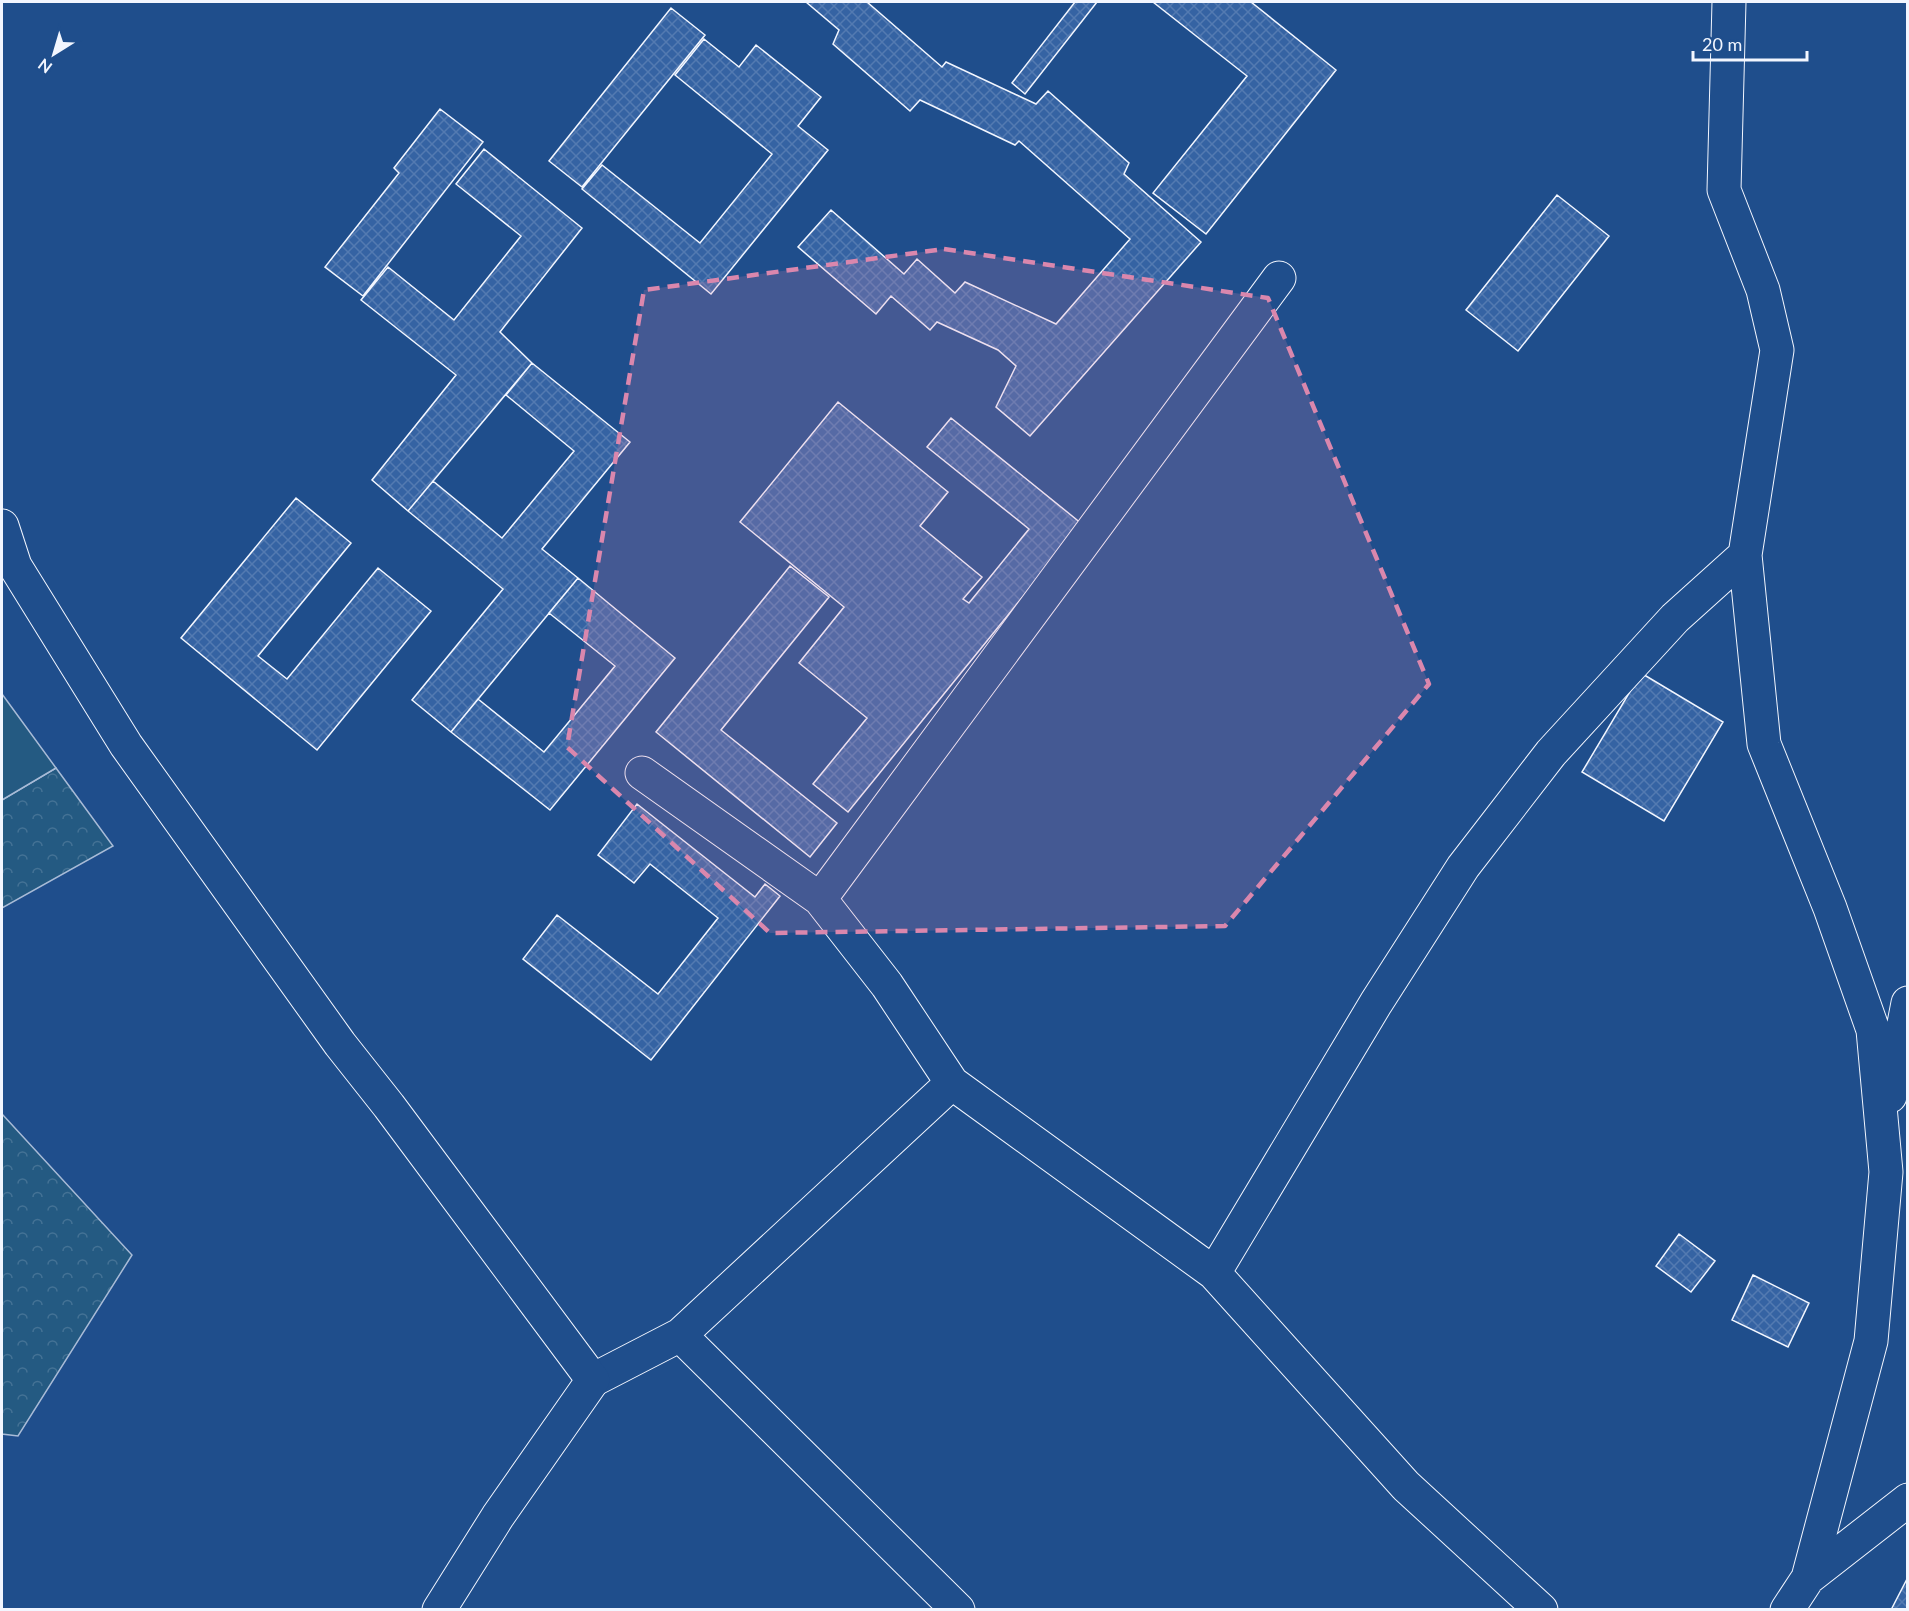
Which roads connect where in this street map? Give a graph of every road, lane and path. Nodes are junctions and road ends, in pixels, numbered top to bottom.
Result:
1 (1730, 2) edge
2 (1279, 278) dead end
3 (2, 526) edge
4 (1745, 555) junction
5 (642, 773) dead end
6 (820, 899) junction
7 (1908, 1003) edge
8 (952, 1083) junction
9 (1882, 1138) junction
10 (1214, 1274) junction
11 (680, 1335) junction
12 (592, 1380) junction
13 (1908, 1500) edge
14 (1808, 1578) junction
15 (439, 1610) edge
16 (958, 1610) edge
17 (1541, 1610) edge
18 (1786, 1610) edge

1 - 4 street
2 - 6 street
3 - 12 street
4 - 9 street
4 - 10 street
5 - 6 street
6 - 8 street
7 - 9 street
8 - 10 street
8 - 11 street
9 - 14 street
10 - 17 street
11 - 12 street
11 - 16 street
12 - 15 street
13 - 14 street
14 - 18 street

